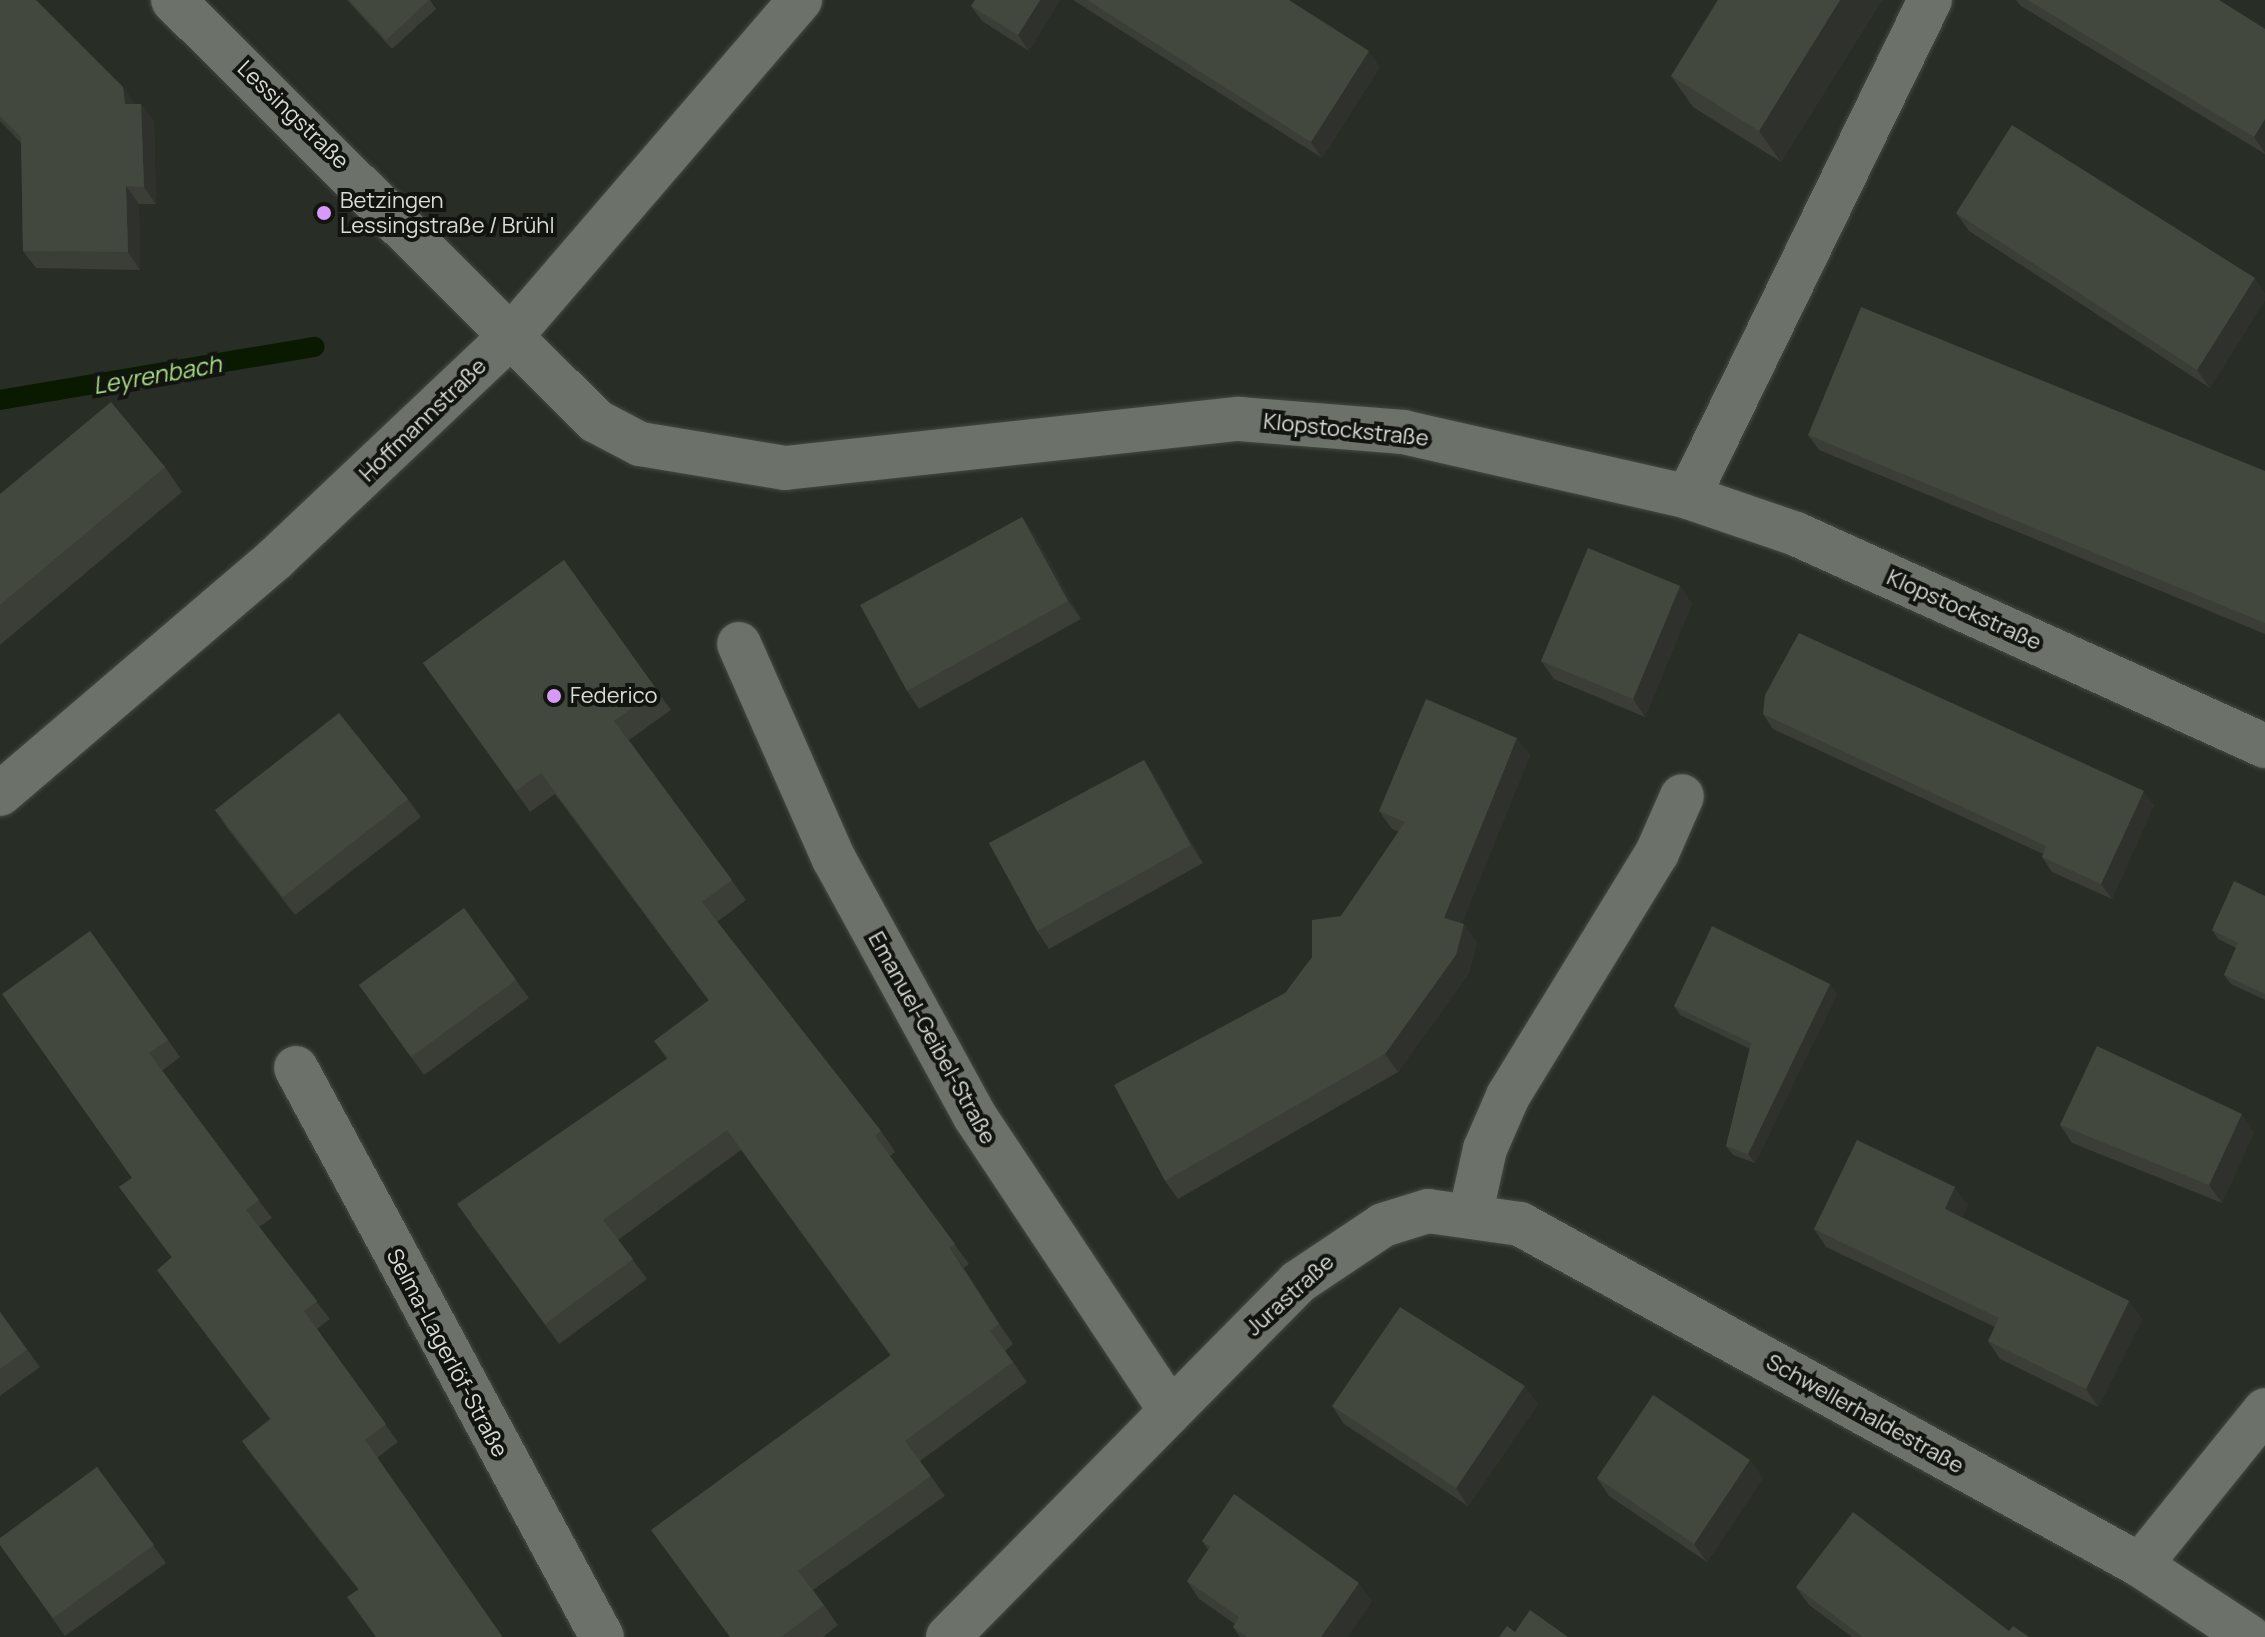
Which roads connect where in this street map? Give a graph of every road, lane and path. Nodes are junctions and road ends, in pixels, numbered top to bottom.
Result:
1 (800, 0) edge
2 (1930, 0) edge
3 (190, 6) edge
4 (512, 335) junction
5 (1688, 497) junction
6 (739, 644) dead end
7 (2265, 746) edge
8 (0, 794) edge
9 (1682, 796) dead end
10 (296, 1068) dead end
11 (1471, 1212) junction
12 (1169, 1408) junction
13 (2265, 1410) edge
14 (2140, 1565) junction
15 (602, 1637) edge
16 (948, 1637) edge
17 (2249, 1637) edge

1 - 4 street, Hoffmannstraße
2 - 5 street
3 - 4 street, Lessingstraße
4 - 5 street, Klopstockstraße
4 - 8 street, Hoffmannstraße
5 - 7 street, Klopstockstraße
6 - 12 street, Emanuel-Geibel-Straße
9 - 11 street
10 - 15 street, Selma-Lagerlöf-Straße
11 - 12 street, Jurastraße
11 - 14 street, Schwellerhaldestraße
12 - 16 street, Jurastraße
13 - 14 street
14 - 17 street, Schwellerhaldestraße

